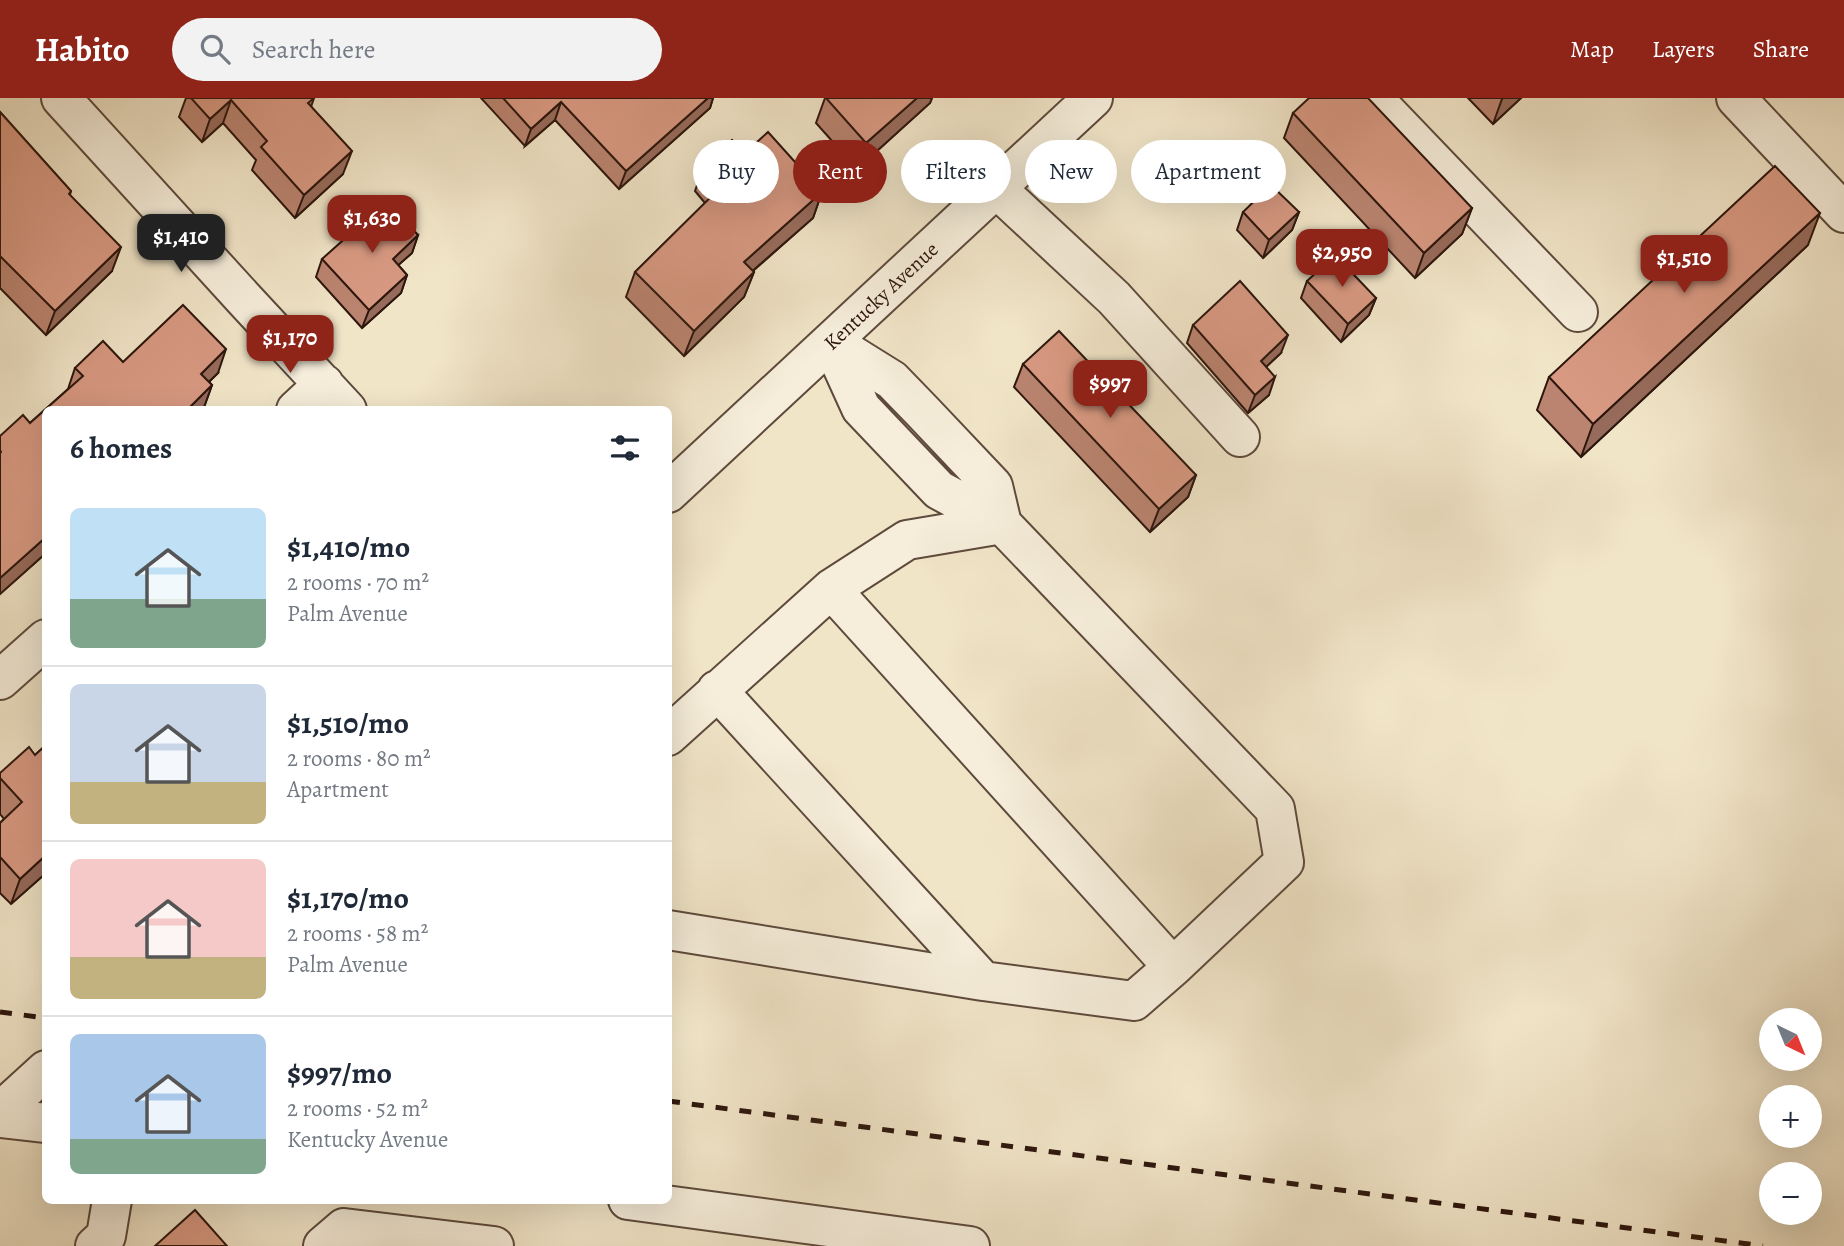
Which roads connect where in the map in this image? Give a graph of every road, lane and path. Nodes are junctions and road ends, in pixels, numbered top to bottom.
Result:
1 (61, 98) edge
2 (1093, 98) edge
3 (1373, 98) edge
4 (1736, 98) edge
5 (1011, 174) edge
6 (1011, 202) edge
7 (980, 203) edge
8 (1844, 213) edge
9 (1578, 312) dead end
10 (831, 342) junction
11 (336, 397) edge
12 (308, 406) edge
13 (1240, 437) dead end
14 (672, 489) edge
15 (1002, 524) junction
16 (831, 589) junction
17 (42, 643) edge
18 (0, 680) edge
19 (718, 690) junction
20 (672, 732) edge
21 (672, 931) edge
22 (1173, 967) junction
23 (983, 981) junction
24 (42, 1074) edge
25 (0, 1115) edge
26 (42, 1123) edge
27 (111, 1204) edge
28 (658, 1204) edge
29 (95, 1246) edge
30 (323, 1246) edge
31 (494, 1246) edge
32 (970, 1246) edge

1 - 11 street
2 - 5 street, Kentucky Avenue
3 - 9 street
4 - 8 street
6 - 13 street
7 - 10 street, Kentucky Avenue
10 - 14 street, Kentucky Avenue
10 - 15 street
11 - 12 street
15 - 16 street
15 - 22 street
16 - 19 street
16 - 22 street
17 - 18 street
19 - 20 street
19 - 23 street
21 - 23 street
22 - 23 street
24 - 25 street
25 - 26 street
27 - 29 street
28 - 32 street
30 - 31 street

